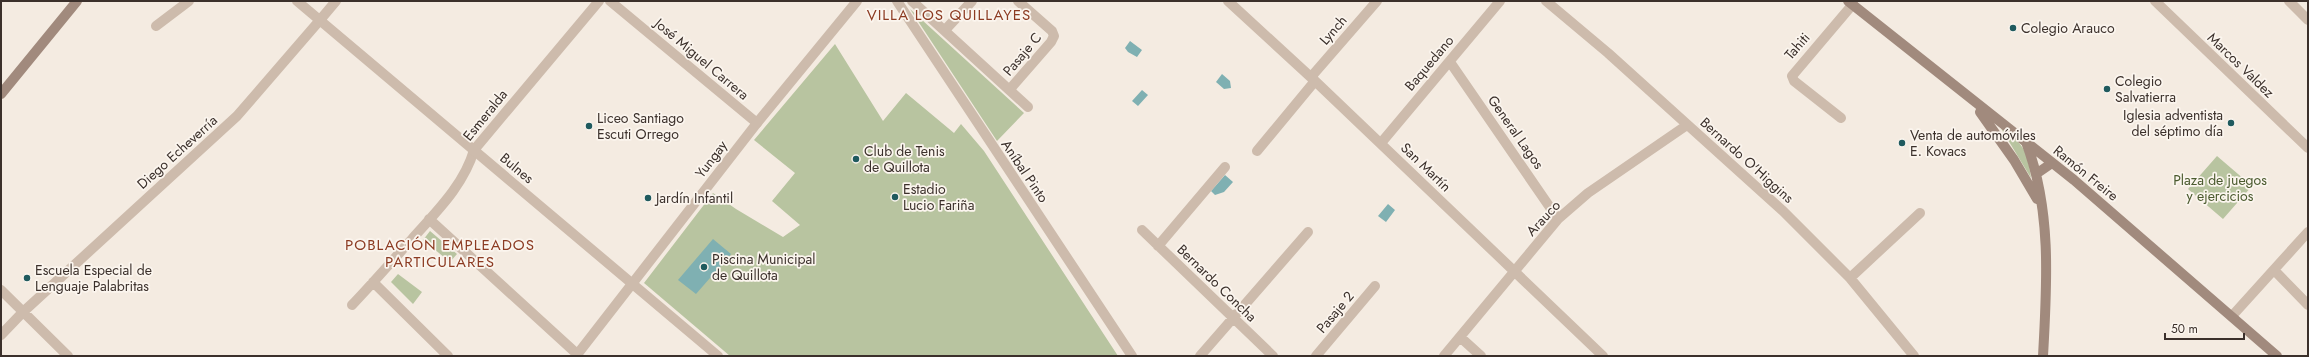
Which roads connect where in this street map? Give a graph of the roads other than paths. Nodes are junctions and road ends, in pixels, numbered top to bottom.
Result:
1 (77, 1) edge
2 (189, 1) edge
3 (297, 1) edge
4 (336, 1) edge
5 (599, 1) edge
6 (610, 1) edge
7 (857, 1) edge
8 (898, 1) edge
9 (912, 1) edge
10 (972, 1) edge
11 (1018, 1) edge
12 (1228, 1) edge
13 (1376, 1) edge
14 (1500, 1) edge
15 (1546, 1) edge
16 (2155, 1) edge
17 (2289, 1) edge
18 (1851, 2) edge
19 (2308, 19) edge
20 (320, 20) junction
21 (156, 26) dead end
22 (946, 29) junction
23 (1450, 62) junction
24 (1313, 79) junction
25 (1010, 89) junction
26 (1, 94) edge
27 (1964, 94) junction
28 (1028, 107) dead end
29 (1841, 118) dead end
30 (757, 123) junction
31 (1687, 125) junction
32 (2026, 142) junction
33 (1380, 143) junction
34 (2308, 148) edge
35 (474, 150) junction
36 (1257, 151) dead end
37 (2052, 163) junction
38 (1225, 167) dead end
39 (2036, 174) junction
40 (2041, 207) junction
41 (1920, 213) dead end
42 (429, 219) junction
43 (1558, 219) junction
44 (1142, 230) dead end
45 (1308, 232) dead end
46 (2308, 232) edge
47 (1158, 246) junction
48 (2274, 270) junction
49 (1514, 272) junction
50 (1850, 278) junction
51 (373, 282) junction
52 (633, 284) junction
53 (1375, 286) dead end
54 (1, 290) edge
55 (352, 304) dead end
56 (2308, 305) edge
57 (22, 312) junction
58 (2232, 316) junction
59 (1233, 317) junction
60 (1, 335) edge
61 (1460, 337) junction
62 (576, 355) edge
63 (68, 356) edge
64 (448, 356) edge
65 (718, 356) edge
66 (1132, 356) edge
67 (1200, 356) edge
68 (1273, 356) edge
69 (1316, 356) edge
70 (1444, 356) edge
71 (1481, 356) edge
72 (1602, 356) edge
73 (1914, 356) edge
74 (2042, 356) edge
75 (2278, 356) edge

1 - 26 main road
2 - 21 street
3 - 20 street, Bulnes
4 - 20 street, Diego Echeverría
5 - 35 street, Esmeralda
6 - 30 street, José Miguel Carrera
7 - 30 street, Yungay
8 - 66 street, Aníbal Pinto
9 - 22 street
10 - 22 street
11 - 25 street, Pasaje C
12 - 24 street, San Martín
13 - 24 street, Lynch
14 - 23 street, Baquedano
15 - 31 street, Bernardo O'Higgins
16 - 34 street, Marcos Valdez
17 - 19 street
18 - 27 main road, Ramón Freire
18 - 29 street, Tahiti
20 - 35 street, Bulnes
20 - 57 street, Diego Echeverría
22 - 25 street
23 - 33 street, Baquedano
23 - 43 street, General Lagos
24 - 33 street, San Martín
24 - 36 street, Lynch
25 - 28 street
27 - 32 main road, Ramón Freire
27 - 40 main road
30 - 52 street, Yungay
31 - 43 street, Arauco
31 - 50 street, Bernardo O'Higgins
32 - 37 main road, Ramón Freire
32 - 39 main road
33 - 49 street, San Martín
35 - 42 street, Esmeralda
35 - 52 street, Bulnes
37 - 39 main road
37 - 58 main road, Ramón Freire
38 - 47 street
39 - 40 main road
40 - 74 main road
41 - 50 street
42 - 51 street, Esmeralda
42 - 62 street
43 - 49 street, Arauco
44 - 47 street, Bernardo Concha
45 - 59 street
46 - 48 street
47 - 59 street, Bernardo Concha
48 - 56 street
48 - 58 street
49 - 61 street, Arauco
49 - 72 street, San Martín
50 - 73 street, Bernardo O'Higgins
51 - 55 street, Esmeralda
51 - 64 street
52 - 62 street, Yungay
52 - 65 street, Bulnes
53 - 69 street, Pasaje 2
54 - 57 street
57 - 60 street, Diego Echeverría
57 - 63 street
58 - 75 main road, Ramón Freire
59 - 67 street
59 - 68 street, Bernardo Concha
61 - 70 street, Arauco
61 - 71 street

